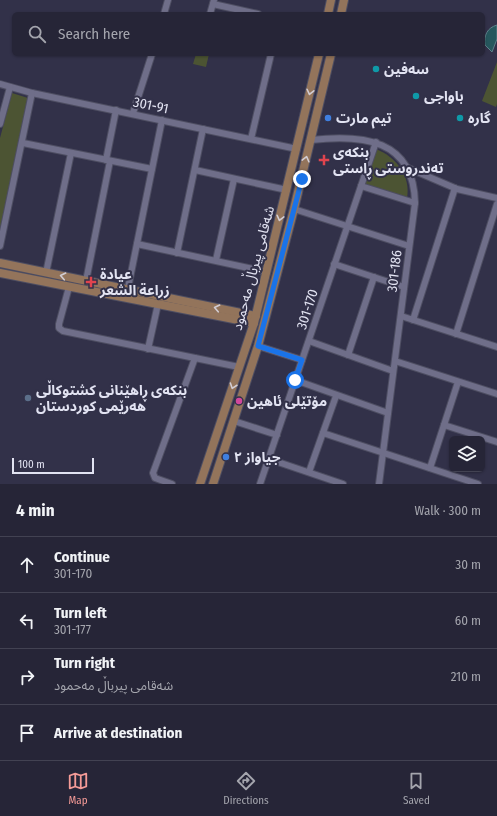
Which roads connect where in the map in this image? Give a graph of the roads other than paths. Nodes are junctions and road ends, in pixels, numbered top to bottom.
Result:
1 (168, 0) edge
2 (332, 0) edge
3 (344, 0) edge
4 (213, 2) edge
5 (165, 12) edge
6 (210, 12) edge
7 (250, 12) edge
8 (329, 12) edge
9 (341, 12) edge
10 (151, 56) edge
11 (271, 56) edge
12 (319, 56) edge
13 (331, 56) edge
14 (0, 84) edge
15 (10, 87) junction
16 (32, 92) junction
17 (116, 110) junction
18 (133, 113) junction
19 (162, 120) junction
20 (0, 124) edge
21 (203, 129) junction
22 (251, 139) junction
23 (311, 140) junction
24 (376, 142) junction
25 (22, 143) junction
26 (296, 149) junction
27 (71, 153) junction
28 (108, 161) junction
29 (408, 168) junction
30 (152, 169) junction
31 (195, 170) junction
32 (234, 179) junction
33 (361, 186) junction
34 (455, 188) junction
35 (287, 190) junction
36 (497, 198) edge
37 (415, 203) junction
38 (497, 204) edge
39 (294, 209) junction
40 (348, 225) junction
41 (137, 244) junction
42 (0, 246) edge
43 (409, 246) junction
44 (177, 253) junction
45 (216, 260) junction
46 (0, 263) edge
47 (334, 264) junction
48 (46, 272) junction
49 (267, 272) junction
50 (0, 273) edge
51 (374, 277) junction
52 (86, 281) junction
53 (68, 287) junction
54 (404, 287) junction
55 (128, 288) junction
56 (158, 304) junction
57 (401, 316) junction
58 (243, 317) junction
59 (255, 319) junction
60 (414, 320) junction
61 (456, 334) junction
62 (309, 341) junction
63 (258, 346) junction
64 (497, 346) edge
65 (148, 349) junction
66 (348, 355) junction
67 (194, 358) junction
68 (302, 360) junction
69 (395, 361) junction
70 (239, 367) junction
71 (394, 371) junction
72 (295, 380) junction
73 (458, 382) junction
74 (497, 394) edge
75 (336, 396) junction
76 (388, 413) junction
77 (234, 420) junction
78 (444, 425) junction
79 (323, 433) junction
80 (277, 435) junction
81 (497, 442) edge
82 (383, 453) junction
83 (269, 459) junction
84 (430, 468) junction
85 (309, 472) junction
86 (172, 484) edge
87 (200, 484) edge
88 (213, 484) edge
89 (260, 484) edge
90 (343, 484) edge
91 (379, 484) edge
92 (478, 484) edge

1 - 5 street
2 - 8 main road
3 - 9 main road
4 - 6 street
4 - 7 street
10 - 18 street
11 - 22 street
12 -> 26 main road, شەقامی پیرباڵ مەحمود
13 - 23 main road, شەقامی پیرباڵ مەحمود
14 - 15 street, 301-91
15 - 16 street, 301-91
15 - 20 street
16 - 17 street, 301-91
16 - 25 street
17 - 18 street, 301-91
17 - 28 street
18 - 19 street, 301-91
19 - 21 street, 301-91
19 - 30 street
21 - 22 street, 301-91
21 - 31 street
22 - 26 street, 301-91
23 - 24 street, 301-186
39 -> 23 main road, شەقامی پیرباڵ مەحمود
24 - 29 street, 301-186
24 - 33 street, 301-170
25 - 27 street
25 - 42 street
26 - 35 main road, شەقامی پیرباڵ مەحمود
27 - 28 street
27 - 48 street
28 - 30 street
28 - 52 street
29 - 34 street
29 - 37 street, 301-186
30 - 41 street
31 - 32 street
31 - 44 street
32 - 35 street
32 - 45 street
33 - 37 street
33 - 40 street, 301-170
34 - 36 street
34 - 60 street
35 -> 49 main road, شەقامی پیرباڵ مەحمود
37 - 43 street, 301-186
38 - 61 street
39 - 40 street
39 - 63 main road, شەقامی پیرباڵ مەحمود
40 - 43 street
40 - 47 street, 301-170
41 - 44 street
41 - 55 street
43 - 54 street, 301-186
44 - 45 street
45 - 49 street
46 - 48 main road
47 - 51 street
47 - 62 street, 301-170
52 -> 48 main road
49 - 59 main road, شەقامی پیرباڵ مەحمود
50 - 53 main road
51 - 54 street
51 - 66 street
52 - 55 main road
53 - 56 main road
53 - 65 street
54 - 57 street, 301-186
58 -> 55 main road
56 - 58 main road
56 - 65 street
57 - 60 street
57 - 69 street, 301-186
58 - 59 main road
59 - 70 main road, شەقامی پیرباڵ مەحمود
60 - 61 street
61 - 64 street
62 - 66 street
62 - 68 street, 301-170
63 - 68 street
63 - 77 main road, شەقامی پیرباڵ مەحمود
65 - 67 street
66 - 71 street
67 - 70 street
67 - 86 street
68 - 72 street, 301-170
69 - 71 street, 301-186
69 - 73 street
70 -> 87 main road, شەقامی پیرباڵ مەحمود
71 - 76 street, 301-186
72 - 75 street
72 - 80 street, 301-170
73 - 74 street
73 - 78 street
75 - 76 street
75 - 79 street
76 - 82 street, 301-186
77 - 80 street
77 - 88 main road, شەقامی پیرباڵ مەحمود
78 - 81 street
78 - 84 street
79 - 82 street
79 - 85 street
80 - 83 street, 301-170
82 - 84 street
82 - 91 street, 301-186
83 - 85 street
83 - 89 street, 301-170
84 - 92 street
85 - 90 street

